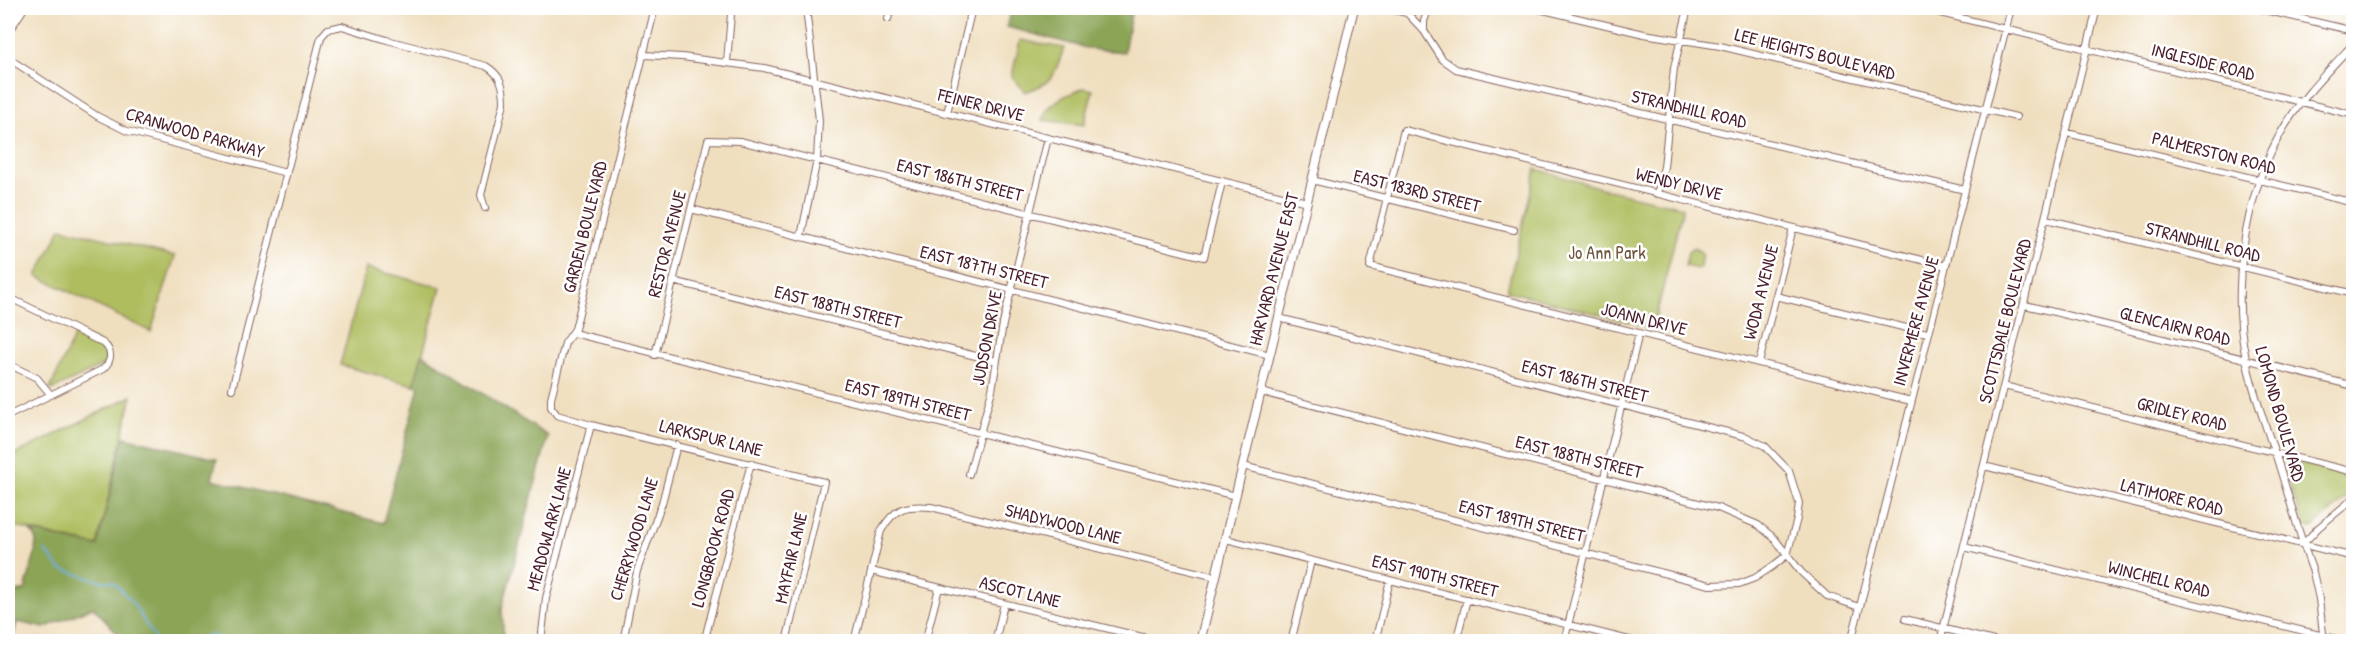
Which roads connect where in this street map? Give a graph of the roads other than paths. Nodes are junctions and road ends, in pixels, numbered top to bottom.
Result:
1 (23, 8) edge
2 (655, 8) edge
3 (806, 8) edge
4 (891, 8) edge
5 (972, 8) edge
6 (1354, 8) edge
7 (1385, 8) edge
8 (1422, 8) edge
9 (1429, 8) edge
10 (1535, 8) edge
11 (1688, 8) edge
12 (1925, 8) edge
13 (2011, 8) edge
14 (2097, 8) edge
15 (2256, 8) edge
16 (1407, 13) junction
17 (731, 14) dead end
18 (888, 19) dead end
19 (2005, 29) junction
20 (8, 31) edge
21 (1424, 31) junction
22 (2354, 31) edge
23 (1680, 39) junction
24 (2354, 43) edge
25 (2087, 49) junction
26 (644, 56) junction
27 (8, 58) edge
28 (727, 62) junction
29 (816, 80) junction
30 (2301, 102) junction
31 (1985, 110) junction
32 (947, 113) junction
33 (2354, 115) edge
34 (2016, 117) dead end
35 (1667, 119) junction
36 (2067, 133) junction
37 (1048, 138) junction
38 (708, 140) joint
39 (817, 160) junction
40 (286, 173) junction
41 (2261, 179) junction
42 (1312, 180) junction
43 (1222, 182) junction
44 (1965, 190) junction
45 (1657, 194) junction
46 (1387, 199) junction
47 (1307, 202) junction
48 (2354, 203) edge
49 (485, 208) dead end
50 (691, 209) junction
51 (1029, 213) junction
52 (2046, 219) junction
53 (1792, 228) junction
54 (1514, 230) dead end
55 (801, 236) junction
56 (1946, 266) junction
57 (2241, 266) junction
58 (673, 281) junction
59 (1012, 289) junction
60 (2354, 294) edge
61 (1776, 296) junction
62 (8, 297) edge
63 (2025, 304) junction
64 (1279, 318) junction
65 (573, 333) junction
66 (1639, 333) junction
67 (1927, 333) junction
68 (655, 355) junction
69 (1270, 355) junction
70 (2246, 359) junction
71 (996, 361) junction
72 (1759, 363) junction
73 (8, 364) edge
74 (2004, 386) junction
75 (2354, 386) edge
76 (232, 389) dead end
77 (1261, 392) junction
78 (51, 394) junction
79 (1911, 401) junction
80 (1621, 405) junction
81 (8, 416) edge
82 (591, 424) junction
83 (981, 434) junction
84 (677, 445) junction
85 (2274, 452) junction
86 (751, 463) junction
87 (1243, 466) junction
88 (1984, 466) junction
89 (2354, 472) edge
90 (969, 474) dead end
91 (1604, 479) junction
92 (824, 482) joint
93 (1236, 496) junction
94 (2354, 498) edge
95 (1226, 539) junction
96 (2303, 544) junction
97 (1964, 547) junction
98 (1586, 553) junction
99 (1787, 555) junction
100 (2354, 557) edge
101 (1311, 561) junction
102 (871, 571) junction
103 (1216, 577) junction
104 (1390, 580) junction
105 (939, 588) junction
106 (1467, 599) junction
107 (1004, 604) junction
108 (1859, 607) junction
109 (1905, 619) dead end
110 (1568, 624) junction
111 (1943, 628) junction
112 (2324, 638) edge
113 (542, 642) edge
114 (623, 642) edge
115 (704, 642) edge
116 (786, 642) edge
117 (854, 642) edge
118 (925, 642) edge
119 (995, 642) edge
120 (1163, 642) edge
121 (1200, 642) edge
122 (1291, 642) edge
123 (1375, 642) edge
124 (1456, 642) edge
125 (1564, 642) edge
126 (1637, 642) edge
127 (1851, 642) edge
128 (1940, 642) edge
129 (1998, 642) edge
130 (2348, 642) edge

1 - 20 main road
2 - 26 street, GARDEN BOULEVARD
3 - 29 street
4 - 18 street
5 - 32 street
6 - 42 main road, HARVARD AVENUE EAST
7 - 16 street
8 - 16 street
9 - 21 street
10 - 23 street, LEE HEIGHTS BOULEVARD
11 - 23 street
12 - 19 street, INGLESIDE ROAD
13 - 19 street, INVERMERE AVENUE
14 - 25 street, SCOTTSDALE BOULEVARD
15 - 22 street
16 - 21 street, STRANDHILL ROAD
17 - 28 street
19 - 25 street, INGLESIDE ROAD
19 - 31 street, INVERMERE AVENUE
21 - 35 street, STRANDHILL ROAD
23 - 31 street, LEE HEIGHTS BOULEVARD
23 - 35 street
24 - 30 street, LOMOND BOULEVARD
25 - 30 street, INGLESIDE ROAD
25 - 36 street, SCOTTSDALE BOULEVARD
26 - 28 street, FEINER DRIVE
26 - 65 street, GARDEN BOULEVARD
27 - 40 street, CRANWOOD PARKWAY
28 - 29 street, FEINER DRIVE
29 - 32 street, FEINER DRIVE
29 - 39 street
30 - 33 street, INGLESIDE ROAD
30 - 41 street, LOMOND BOULEVARD
31 - 34 street, LEE HEIGHTS BOULEVARD
31 - 44 street, INVERMERE AVENUE
32 - 37 street, FEINER DRIVE
35 - 44 street, STRANDHILL ROAD
35 - 45 street
36 - 41 street, PALMERSTON ROAD
36 - 52 street, SCOTTSDALE BOULEVARD
37 - 43 street, FEINER DRIVE
37 - 51 street, JUDSON DRIVE
38 - 39 street, EAST 186TH STREET
38 - 50 street, RESTOR AVENUE
39 - 51 street, EAST 186TH STREET
39 - 55 street
40 - 49 street, CRANWOOD PARKWAY
40 - 76 street, CRANWOOD PARKWAY
41 - 48 street, PALMERSTON ROAD
41 - 57 street, LOMOND BOULEVARD
42 - 46 street, EAST 183RD STREET
42 - 47 main road, HARVARD AVENUE EAST
43 - 47 street, FEINER DRIVE
43 - 51 street, EAST 186TH STREET
44 - 56 street, INVERMERE AVENUE
45 - 46 street, WENDY DRIVE
45 - 53 street, WENDY DRIVE
46 - 54 street, EAST 183RD STREET
46 - 66 street, JOANN DRIVE
47 - 64 main road, HARVARD AVENUE EAST
50 - 55 street, EAST 187TH STREET
50 - 58 street, RESTOR AVENUE
51 - 59 street, JUDSON DRIVE
52 - 57 street, STRANDHILL ROAD
52 - 63 street, SCOTTSDALE BOULEVARD
53 - 56 street, WENDY DRIVE
53 - 61 street, WODA AVENUE
55 - 59 street, EAST 187TH STREET
56 - 67 street, INVERMERE AVENUE
57 - 60 street, STRANDHILL ROAD
57 - 70 street, LOMOND BOULEVARD
58 - 68 street, RESTOR AVENUE
58 - 71 street, EAST 188TH STREET
59 - 69 street, EAST 187TH STREET
59 - 71 street, JUDSON DRIVE
61 - 67 street
61 - 72 street, WODA AVENUE
62 - 78 street
63 - 70 street, GLENCAIRN ROAD
63 - 74 street, SCOTTSDALE BOULEVARD
64 - 69 main road, HARVARD AVENUE EAST
64 - 80 street, EAST 186TH STREET
65 - 68 street, EAST 189TH STREET
65 - 82 street, GARDEN BOULEVARD
66 - 72 street, JOANN DRIVE
66 - 80 street
67 - 79 street, INVERMERE AVENUE
68 - 83 street, EAST 189TH STREET
69 - 77 main road, HARVARD AVENUE EAST
70 - 75 street, GLENCAIRN ROAD
70 - 85 street, LOMOND BOULEVARD
71 - 83 street, JUDSON DRIVE
72 - 79 street, JOANN DRIVE
73 - 78 street
74 - 85 street, GRIDLEY ROAD
74 - 88 street, SCOTTSDALE BOULEVARD
77 - 87 main road, HARVARD AVENUE EAST
77 - 91 street, EAST 188TH STREET
78 - 81 street
79 - 108 street, INVERMERE AVENUE
80 - 91 street
80 - 99 street, EAST 186TH STREET
82 - 84 street, LARKSPUR LANE
82 - 113 street, MEADOWLARK LANE
83 - 90 street, JUDSON DRIVE
83 - 93 street, EAST 189TH STREET
84 - 86 street, LARKSPUR LANE
84 - 114 street, CHERRYWOOD LANE
85 - 89 street, GRIDLEY ROAD
85 - 96 street, LOMOND BOULEVARD
86 - 92 street, LARKSPUR LANE
86 - 115 street, LONGBROOK ROAD
87 - 93 main road, HARVARD AVENUE EAST
87 - 98 street, EAST 189TH STREET
88 - 96 street, LATIMORE ROAD
88 - 97 street, SCOTTSDALE BOULEVARD
91 - 98 street
91 - 99 street, EAST 188TH STREET
92 - 116 street, MAYFAIR LANE
93 - 95 main road, HARVARD AVENUE EAST
94 - 96 street
95 - 101 street, EAST 190TH STREET
95 - 103 main road, HARVARD AVENUE EAST
96 - 100 street, LATIMORE ROAD
96 - 112 street, LOMOND BOULEVARD
97 - 111 street, SCOTTSDALE BOULEVARD
97 - 112 street, WINCHELL ROAD
98 - 99 street, EAST 189TH STREET
98 - 110 street
99 - 108 street, EAST 188TH STREET
101 - 104 street, EAST 190TH STREET
101 - 122 street
102 - 103 street, SHADYWOOD LANE
102 - 105 street, ASCOT LANE
102 - 117 street
103 - 121 main road, HARVARD AVENUE EAST
104 - 106 street, EAST 190TH STREET
104 - 123 street
105 - 107 street, ASCOT LANE
105 - 118 street
106 - 110 street, EAST 190TH STREET
106 - 124 street
107 - 119 street
107 - 120 street, ASCOT LANE
108 - 127 street, INVERMERE AVENUE
109 - 111 street
110 - 125 street
110 - 126 street, EAST 190TH STREET
111 - 128 street, SCOTTSDALE BOULEVARD
111 - 129 street
112 - 130 street, WINCHELL ROAD

